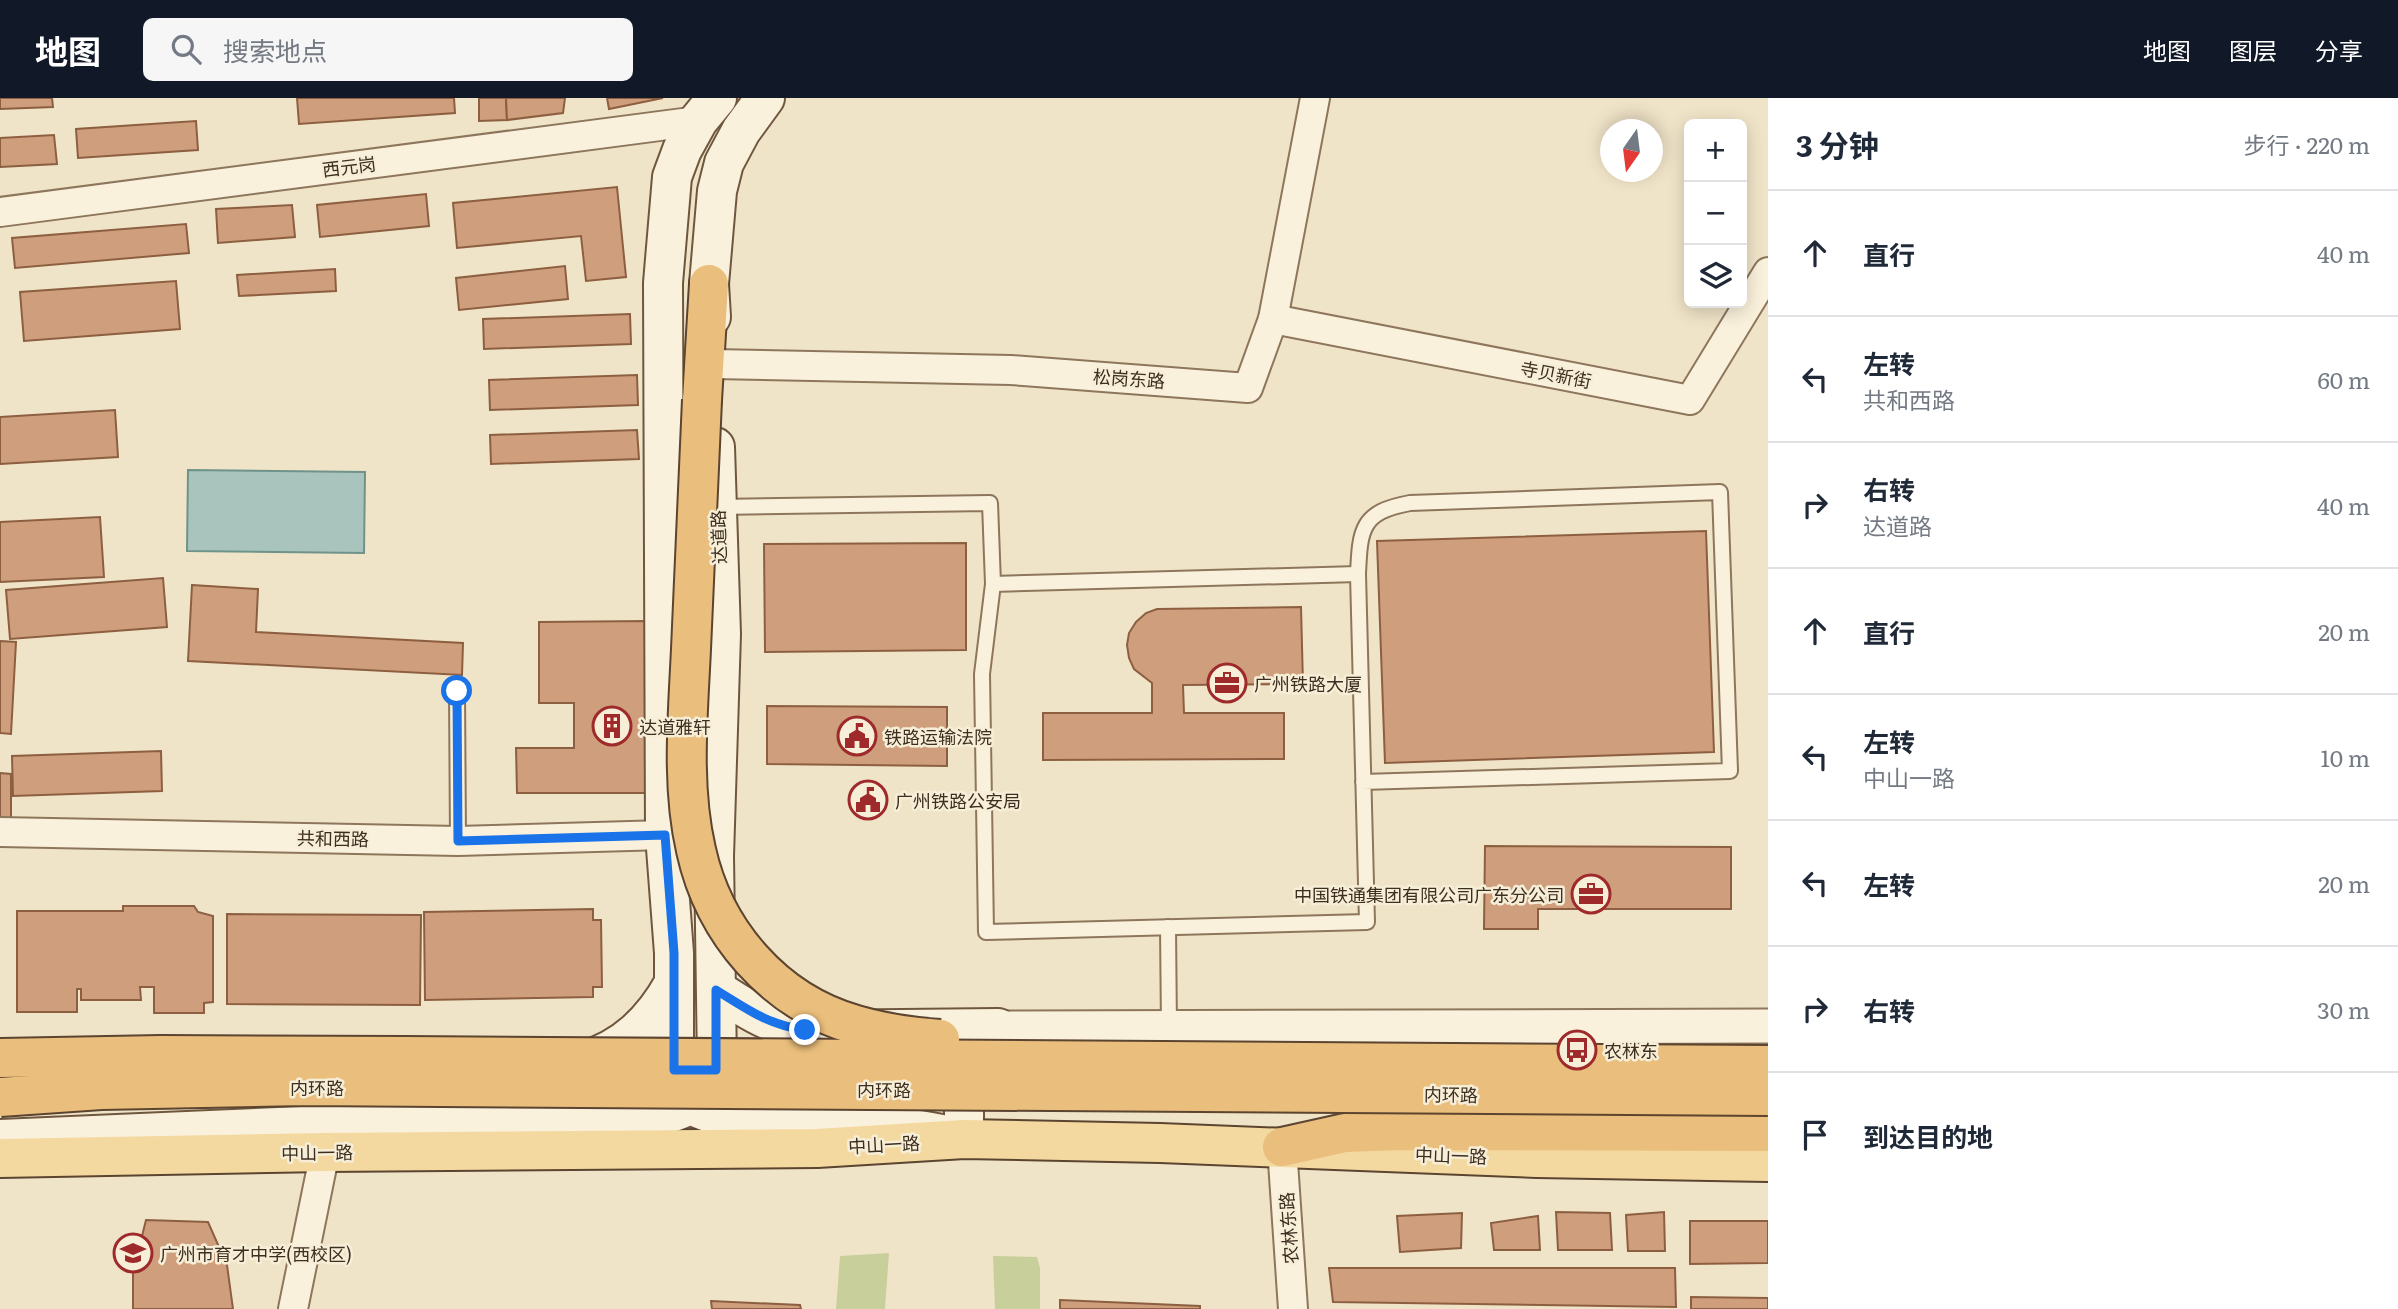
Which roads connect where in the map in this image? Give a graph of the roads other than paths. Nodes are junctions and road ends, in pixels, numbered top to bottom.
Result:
1 (765, 98) edge
2 (1315, 98) edge
3 (708, 110) edge
4 (0, 212) edge
5 (1768, 272) edge
6 (709, 284) joint
7 (1273, 319) junction
8 (707, 382) junction
9 (717, 507) junction
10 (1358, 574) junction
11 (993, 584) junction
12 (457, 691) dead end
13 (1363, 782) junction
14 (0, 832) edge
15 (665, 835) junction
16 (458, 841) junction
17 (1168, 927) junction
18 (674, 983) junction
19 (716, 990) junction
20 (1768, 1026) edge
21 (998, 1028) junction
22 (1169, 1028) junction
23 (0, 1058) edge
24 (1221, 1061) junction
25 (1768, 1065) edge
26 (558, 1069) junction
27 (0, 1070) edge
28 (658, 1070) junction
29 (716, 1070) junction
30 (964, 1072) junction
31 (1171, 1072) junction
32 (1054, 1073) junction
33 (1768, 1074) edge
34 (0, 1097) edge
35 (1768, 1097) edge
36 (690, 1104) junction
37 (643, 1119) junction
38 (1768, 1132) edge
39 (0, 1139) edge
40 (964, 1139) junction
41 (1282, 1147) junction
42 (325, 1152) junction
43 (0, 1158) edge
44 (1768, 1162) edge
45 (293, 1309) edge
46 (1293, 1309) edge

1 - 6 main road
2 - 7 street, 松岗东路
3 - 4 street, 西元岗
3 - 15 main road
5 - 7 street, 寺贝新街
6 - 8 highway
7 - 8 street, 松岗东路
8 - 9 main road, 达道路
8 - 24 highway, bridge
9 - 11 lane
9 - 19 main road, 达道路
10 - 11 lane
10 - 13 lane
10 - 13 lane
11 - 17 lane
12 - 16 lane
13 - 17 lane
14 - 16 street, 共和西路
15 - 16 street, 共和西路
15 - 18 main road
17 - 22 lane
18 - 26 main road
18 - 28 main road
19 - 21 main road
19 - 29 main road, 达道路
20 - 22 street
21 - 22 street
21 - 32 main road
22 - 31 street
23 - 24 highway, 内环路, bridge
24 - 25 highway, 内环路, bridge
26 - 27 main road
26 - 28 main road
28 - 29 main road
28 - 36 main road
28 - 37 main road
29 - 30 main road
29 - 36 main road
30 - 32 main road
30 - 40 main road
31 - 32 main road
31 - 33 main road
34 - 35 highway, 内环路, bridge
36 - 37 main road
36 - 40 main road
37 - 39 main road
38 - 41 highway
40 - 41 main road, 中山一路
40 - 42 main road, 中山一路
41 - 44 main road, 中山一路
41 - 46 street, 农林东路
42 - 43 main road, 中山一路
42 - 45 street

